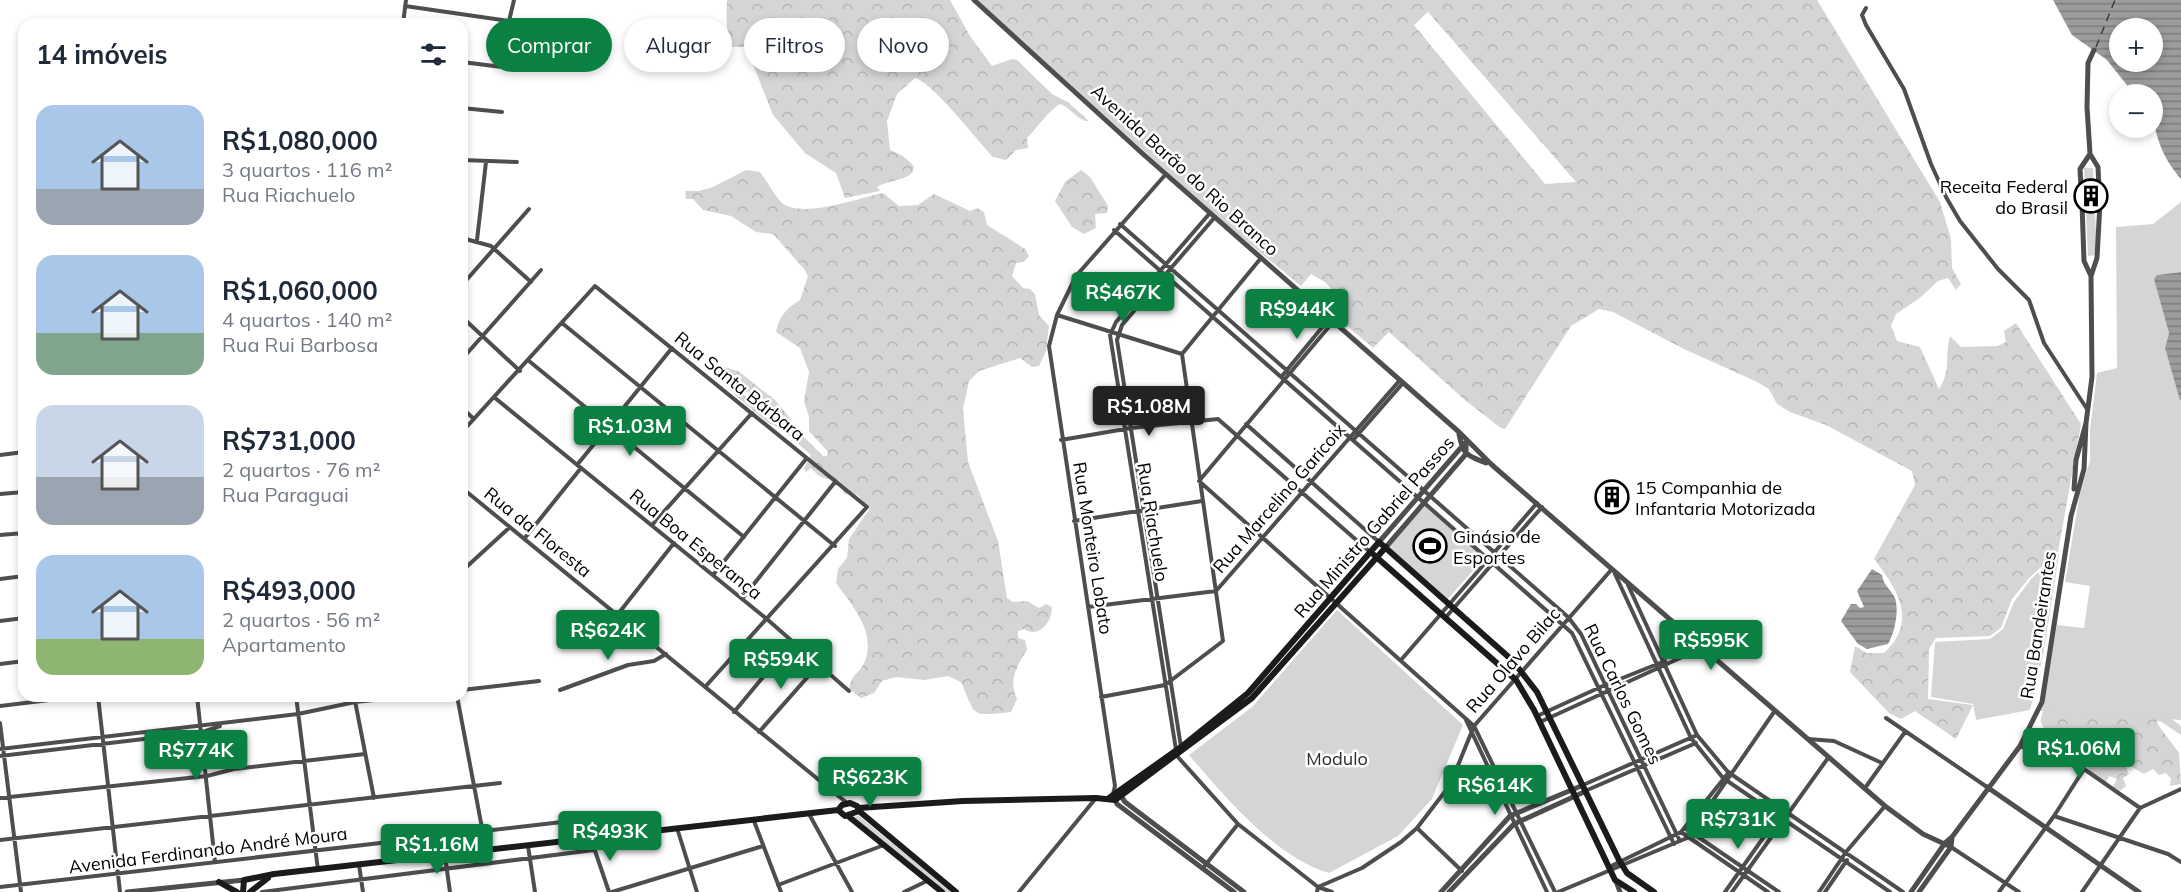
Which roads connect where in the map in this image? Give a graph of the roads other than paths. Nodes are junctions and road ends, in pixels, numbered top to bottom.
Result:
1 (406, 0) edge
2 (514, 0) edge
3 (974, 0) edge
4 (405, 6) junction
5 (1866, 8) dead end
6 (404, 18) edge
7 (2093, 52) dead end
8 (468, 63) edge
9 (486, 65) edge
10 (468, 109) edge
11 (502, 112) dead end
12 (2090, 154) junction
13 (468, 160) edge
14 (486, 162) junction
15 (517, 162) dead end
16 (1166, 174) junction
17 (2081, 188) tunnel mouth
18 (2099, 188) tunnel mouth
19 (2100, 203) tunnel mouth
20 (2082, 204) tunnel mouth
21 (529, 209) dead end
22 (1213, 215) junction
23 (1120, 224) junction
24 (1114, 230) junction
25 (468, 239) edge
26 (477, 240) junction
27 (495, 249) junction
28 (1261, 258) junction
29 (1166, 263) junction
30 (1171, 267) junction
31 (1161, 268) junction
32 (541, 270) dead end
33 (1166, 273) junction
34 (2091, 276) junction
35 (468, 278) edge
36 (531, 282) junction
37 (1219, 310) junction
38 (1058, 315) junction
39 (1215, 315) junction
40 (1331, 320) junction
41 (468, 322) edge
42 (562, 323) junction
43 (1111, 330) junction
44 (1118, 332) junction
45 (483, 336) junction
46 (672, 348) junction
47 (468, 352) edge
48 (1182, 354) junction
49 (529, 361) junction
50 (520, 370) junction
51 (1288, 371) junction
52 (1284, 376) junction
53 (1402, 381) junction
54 (641, 387) junction
55 (495, 398) junction
56 (2088, 409) junction
57 (752, 413) junction
58 (468, 414) edge
59 (474, 419) junction
60 (1191, 420) junction
61 (1246, 424) junction
62 (468, 426) edge
63 (610, 426) junction
64 (1131, 428) junction
65 (1125, 429) junction
66 (1357, 431) junction
67 (1459, 432) junction
68 (1237, 435) junction
69 (1353, 437) junction
70 (1061, 440) junction
71 (1466, 442) junction
72 (1461, 449) junction
73 (719, 451) junction
74 (18, 453) edge
75 (1466, 454) junction
76 (0, 455) edge
77 (806, 459) junction
78 (1492, 465) junction
79 (579, 467) junction
80 (1199, 481) junction
81 (1311, 481) junction
82 (835, 482) junction
83 (684, 488) junction
84 (1424, 490) junction
85 (18, 492) edge
86 (468, 493) edge
87 (1301, 493) junction
88 (0, 494) edge
89 (1419, 495) junction
90 (1430, 495) junction
91 (775, 497) junction
92 (1202, 501) junction
93 (1425, 501) junction
94 (1537, 502) junction
95 (1542, 507) junction
96 (1144, 509) junction
97 (1138, 510) junction
98 (805, 521) junction
99 (1074, 521) junction
100 (652, 525) junction
101 (510, 527) junction
102 (18, 534) edge
103 (0, 535) edge
104 (744, 537) junction
105 (1262, 538) junction
106 (524, 539) junction
107 (1379, 542) junction
108 (674, 543) junction
109 (835, 546) junction
110 (1386, 547) junction
111 (1370, 552) junction
112 (1494, 552) junction
113 (1499, 556) junction
114 (1377, 557) junction
115 (1491, 560) junction
116 (468, 566) edge
117 (1612, 569) junction
118 (712, 575) junction
119 (18, 577) edge
120 (0, 579) edge
121 (1627, 582) junction
122 (1216, 591) junction
123 (1158, 597) junction
124 (1152, 598) junction
125 (742, 599) junction
126 (1334, 600) junction
127 (1451, 606) junction
128 (1088, 607) junction
129 (618, 614) junction
130 (1443, 615) junction
131 (1568, 617) junction
132 (18, 619) edge
133 (768, 620) junction
134 (0, 621) edge
135 (1563, 622) junction
136 (1486, 637) junction
137 (794, 641) junction
138 (1478, 646) junction
139 (1703, 648) junction
140 (666, 654) junction
141 (1401, 660) junction
142 (18, 662) edge
143 (820, 663) junction
144 (0, 664) edge
145 (1656, 664) junction
146 (1664, 664) junction
147 (1658, 670) junction
148 (1521, 671) junction
149 (1514, 679) junction
150 (1172, 680) junction
151 (539, 681) dead end
152 (1165, 685) junction
153 (1605, 685) junction
154 (705, 687) junction
155 (1599, 688) junction
156 (468, 689) edge
157 (560, 690) dead end
158 (849, 691) dead end
159 (1608, 692) junction
160 (1602, 695) junction
161 (1101, 696) junction
162 (33, 702) edge
163 (99, 702) edge
164 (198, 702) edge
165 (297, 702) edge
166 (355, 702) joint
167 (458, 702) edge
168 (0, 706) edge
169 (734, 712) junction
170 (1774, 712) junction
171 (298, 714) junction
172 (1548, 715) junction
173 (1886, 718) dead end
174 (1466, 719) junction
175 (1538, 719) junction
176 (0, 723) edge
177 (226, 723) junction
178 (202, 726) junction
179 (1474, 726) junction
180 (1470, 731) junction
181 (203, 732) junction
182 (759, 732) junction
183 (1905, 732) junction
184 (1697, 735) junction
185 (103, 737) junction
186 (1690, 738) junction
187 (1808, 739) junction
188 (1701, 741) junction
189 (103, 744) junction
190 (1695, 744) junction
191 (2020, 746) junction
192 (1, 749) edge
193 (1180, 753) junction
194 (365, 754) junction
195 (2, 756) edge
196 (1828, 758) junction
197 (1641, 759) junction
198 (304, 760) junction
199 (1635, 762) junction
200 (1882, 763) junction
201 (1644, 765) junction
202 (1638, 767) junction
203 (2084, 769) junction
204 (1614, 771) junction
205 (1729, 774) junction
206 (207, 776) junction
207 (1616, 777) junction
208 (1723, 778) junction
209 (1501, 780) junction
210 (1727, 781) junction
211 (500, 783) dead end
212 (1495, 783) junction
213 (108, 786) junction
214 (474, 786) junction
215 (1988, 787) junction
216 (1865, 788) junction
217 (1583, 789) junction
218 (2181, 789) edge
219 (1573, 793) junction
220 (1115, 794) junction
221 (8, 797) junction
222 (0, 798) edge
223 (374, 798) junction
224 (1096, 798) junction
225 (847, 803) junction
226 (309, 806) junction
227 (1885, 806) junction
228 (2140, 808) junction
229 (858, 809) junction
230 (838, 810) junction
231 (1787, 811) junction
232 (1517, 813) junction
233 (809, 814) junction
234 (1779, 815) junction
235 (847, 816) junction
236 (1510, 816) junction
237 (2054, 816) junction
238 (210, 817) junction
239 (1785, 819) junction
240 (1521, 820) junction
241 (754, 821) junction
242 (562, 822) dead end
243 (1238, 824) junction
244 (1514, 825) junction
245 (2046, 827) junction
246 (113, 828) junction
247 (677, 828) junction
248 (1417, 828) junction
249 (1685, 828) junction
250 (483, 831) junction
251 (1679, 833) junction
252 (1692, 833) junction
253 (1670, 836) junction
254 (1952, 837) junction
255 (2120, 837) junction
256 (590, 838) junction
257 (1687, 838) junction
258 (13, 839) junction
259 (0, 840) edge
260 (1680, 841) junction
261 (1945, 843) junction
262 (1674, 844) junction
263 (528, 845) junction
264 (884, 845) junction
265 (763, 846) junction
266 (1647, 847) junction
267 (1951, 847) junction
268 (486, 849) junction
269 (594, 850) junction
270 (315, 851) junction
271 (1718, 851) junction
272 (1650, 854) junction
273 (1848, 854) junction
274 (445, 856) junction
275 (1715, 856) junction
276 (531, 860) junction
277 (1844, 860) junction
278 (2181, 861) edge
279 (215, 862) junction
280 (1620, 863) junction
281 (836, 864) junction
282 (359, 865) junction
283 (1742, 865) junction
284 (1205, 866) junction
285 (2101, 866) junction
286 (689, 868) junction
287 (1611, 868) junction
288 (318, 870) junction
289 (448, 870) junction
290 (1748, 870) junction
291 (1739, 872) junction
292 (1464, 873) junction
293 (118, 874) junction
294 (274, 874) junction
295 (1744, 875) junction
296 (361, 879) junction
297 (1615, 879) junction
298 (243, 880) junction
299 (928, 881) junction
300 (219, 882) junction
301 (2006, 882) junction
302 (20, 885) junction
303 (778, 885) junction
304 (1318, 886) junction
305 (0, 887) edge
306 (1239, 891) edge
307 (1651, 891) edge
308 (21, 892) edge
309 (120, 892) edge
310 (128, 892) edge
311 (237, 892) edge
312 (243, 892) edge
313 (250, 892) edge
314 (262, 892) edge
315 (363, 892) edge
316 (450, 892) edge
317 (535, 892) edge
318 (610, 892) edge
319 (697, 892) edge
320 (779, 892) edge
321 (852, 892) edge
322 (904, 892) edge
323 (942, 892) edge
324 (956, 892) edge
325 (1019, 892) edge
326 (1317, 892) edge
327 (1332, 892) edge
328 (1441, 892) edge
329 (1449, 892) edge
330 (1547, 892) edge
331 (1557, 892) edge
332 (1620, 892) edge
333 (1634, 892) edge
334 (1725, 892) edge
335 (1732, 892) edge
336 (1768, 892) edge
337 (1779, 892) edge
338 (1819, 892) edge
339 (1825, 892) edge
340 (1890, 892) edge
341 (1903, 892) edge
342 (1911, 892) edge
343 (1919, 892) edge
344 (1999, 892) edge
345 (2019, 892) edge
346 (2082, 892) edge
347 (2139, 892) edge

1 - 4 street
2 - 4 street
3 - 16 street, Avenida Barão do Rio Branco
4 - 6 street
5 - 56 street
7 - 12 street
8 - 9 street
10 - 11 street
12 - 17 street
12 - 18 street
13 - 14 street
14 - 15 street
14 - 26 street
16 - 22 street, Avenida Barão do Rio Branco
16 - 23 street, Rua Monteiro Lobato
19 - 34 street
20 - 34 street
21 - 27 street
22 - 28 street, Avenida Barão do Rio Branco
22 - 29 street
22 - 30 street
23 - 24 street, Rua Monteiro Lobato
23 - 29 street, Rua Carlos Gomes
24 - 31 street, Rua Carlos Gomes
24 - 38 street, Rua Monteiro Lobato
25 - 26 street
26 - 27 street
27 - 35 street
27 - 36 street
28 - 37 street
28 - 40 street, Avenida Barão do Rio Branco
29 - 30 street, Rua Carlos Gomes
29 - 31 street
30 - 33 street
30 - 37 street, Rua Carlos Gomes
31 - 33 street, Rua Carlos Gomes
31 - 43 street
32 - 36 street
33 - 39 street, Rua Carlos Gomes
33 - 44 street
34 - 56 street, Rua Bandeirantes
36 - 45 street
37 - 39 street
37 - 51 street, Rua Carlos Gomes
38 - 43 street
38 - 70 street, Rua Monteiro Lobato
39 - 48 street
39 - 52 street, Rua Carlos Gomes
40 - 51 street
40 - 53 street, Avenida Barão do Rio Branco
41 - 45 street
42 - 46 street, Rua Santa Bárbara
42 - 49 street
42 - 54 street
43 - 44 street
43 - 65 street, Rua Riachuelo
44 - 48 street
44 - 64 street, Rua Riachuelo
45 - 47 street
45 - 50 street
46 - 54 street
46 - 57 street, Rua Santa Bárbara
48 - 60 street
49 - 50 street
49 - 63 street
50 - 55 street
51 - 52 street
51 - 66 street, Rua Carlos Gomes
52 - 61 street
52 - 69 street, Rua Carlos Gomes
53 - 66 street, Rua Marcelino Garicoix
53 - 67 street, Avenida Barão do Rio Branco
54 - 63 street
54 - 73 street
55 - 59 street
55 - 79 street, Rua Boa Esperança
56 - 191 street, Rua Bandeirantes
57 - 73 street
57 - 77 street, Rua Santa Bárbara
58 - 59 street
59 - 62 street
60 - 64 street
60 - 68 street
60 - 80 street
61 - 68 street
61 - 81 street
63 - 79 street
63 - 83 street
64 - 65 street
64 - 96 street, Rua Riachuelo
65 - 70 street
65 - 97 street, Rua Riachuelo
66 - 69 street, Rua Marcelino Garicoix
66 - 84 street, Rua Carlos Gomes
67 - 71 street, Avenida Barão do Rio Branco
67 - 72 street
68 - 80 street
68 - 87 street
69 - 81 street, Rua Marcelino Garicoix
69 - 89 street, Rua Carlos Gomes
70 - 99 street, Rua Monteiro Lobato
71 - 72 street, Rua Ministro Gabriel Passos
71 - 75 street, Rua Ministro Gabriel Passos
71 - 78 street, Avenida Barão do Rio Branco
72 - 75 street, Avenida Barão do Rio Branco
72 - 84 street, Rua Ministro Gabriel Passos
73 - 83 street
73 - 91 street
74 - 76 street
75 - 78 street, Avenida Barão do Rio Branco
75 - 90 street, Rua Ministro Gabriel Passos
77 - 82 street, Rua Santa Bárbara
77 - 91 street
78 - 94 street, Avenida Barão do Rio Branco
79 - 100 street, Rua Boa Esperança
79 - 106 street
80 - 92 street
80 - 105 street
81 - 87 street, Rua Marcelino Garicoix
81 - 107 street
82 - 98 street
82 - 109 street, Rua Santa Bárbara
83 - 100 street
83 - 104 street
84 - 89 street, Rua Ministro Gabriel Passos
84 - 90 street, Rua Carlos Gomes
85 - 88 street
86 - 101 street, Rua da Floresta
87 - 105 street, Rua Marcelino Garicoix
87 - 111 street
89 - 93 street, Rua Carlos Gomes
89 - 107 street, Rua Ministro Gabriel Passos
90 - 93 street, Rua Ministro Gabriel Passos
90 - 112 street, Rua Carlos Gomes
91 - 98 street
91 - 104 street
92 - 96 street
92 - 122 street
93 - 110 street, Rua Ministro Gabriel Passos
93 - 115 street, Rua Carlos Gomes
94 - 95 street, Avenida Barão do Rio Branco
94 - 112 street
95 - 113 street
95 - 117 street, Avenida Barão do Rio Branco
96 - 97 street
96 - 123 street, Rua Riachuelo
97 - 99 street
97 - 124 street, Rua Riachuelo
98 - 109 street
98 - 125 street
99 - 128 street, Rua Monteiro Lobato
100 - 108 street, Rua Boa Esperança
101 - 106 street, Rua da Floresta
101 - 116 street
102 - 103 street
104 - 118 street
105 - 122 street, Rua Marcelino Garicoix
105 - 126 street
106 - 129 street, Rua da Floresta
107 - 110 main road
107 - 111 main road, Rua Ministro Gabriel Passos
108 - 118 street, Rua Boa Esperança
108 - 129 street
109 - 133 street
110 - 114 main road, Rua Ministro Gabriel Passos
110 - 127 main road
111 - 114 main road
111 - 126 main road, Rua Ministro Gabriel Passos
112 - 113 street, Rua Carlos Gomes
112 - 115 street
113 - 115 street
113 - 131 street, Rua Carlos Gomes
114 - 126 main road, Rua Ministro Gabriel Passos
114 - 130 main road
115 - 127 street
115 - 135 street, Rua Carlos Gomes
117 - 121 street, Avenida Barão do Rio Branco
117 - 131 street, Rua Olavo Bilac
117 - 145 street
118 - 125 street, Rua Boa Esperança
119 - 120 street
121 - 139 street, Avenida Barão do Rio Branco
121 - 146 street
122 - 123 street, Rua Marcelino Garicoix
122 - 150 street
123 - 124 street, Rua Marcelino Garicoix
123 - 150 street, Rua Riachuelo
124 - 128 street, Rua Marcelino Garicoix
124 - 152 street, Rua Riachuelo
125 - 133 street, Rua Boa Esperança
126 - 141 street
126 - 193 main road, Rua Ministro Gabriel Passos
127 - 130 street
127 - 136 main road
128 - 161 street, Rua Monteiro Lobato
129 - 140 street, Rua da Floresta
130 - 138 main road
130 - 141 street
131 - 135 street, Rua Olavo Bilac
131 - 153 street, Rua Carlos Gomes
132 - 134 street
133 - 137 street, Rua Boa Esperança
133 - 154 street
135 - 148 street, Rua Olavo Bilac
135 - 155 street, Rua Carlos Gomes
136 - 138 main road
136 - 148 main road
137 - 143 street, Rua Boa Esperança
137 - 169 street
138 - 149 main road
139 - 146 street
139 - 170 street, Avenida Barão do Rio Branco
140 - 154 street, Rua da Floresta
140 - 157 street
141 - 174 street
142 - 144 street
143 - 158 street, Rua Boa Esperança
143 - 182 street
145 - 146 street
145 - 147 street
145 - 153 street
146 - 147 street
146 - 184 street
147 - 159 street
147 - 186 street
148 - 149 street, Rua Olavo Bilac
148 - 172 main road
149 - 175 main road
149 - 179 street, Rua Olavo Bilac
150 - 152 street
150 - 193 street, Rua Riachuelo
151 - 156 street
152 - 161 street
152 - 193 street, Rua Riachuelo
153 - 155 street
153 - 159 street, Rua Carlos Gomes
154 - 169 street, Rua da Floresta
155 - 160 street, Rua Carlos Gomes
155 - 172 street
159 - 160 street
159 - 197 street, Rua Carlos Gomes
160 - 172 street
160 - 199 street, Rua Carlos Gomes
161 - 220 street, Rua Monteiro Lobato
162 - 168 street
163 - 185 street
164 - 178 street
165 - 171 street
166 - 171 street
166 - 194 street
167 - 214 street
169 - 182 street, Rua da Floresta
170 - 187 street, Avenida Barão do Rio Branco
170 - 205 street
171 - 177 street
171 - 198 street
172 - 175 street
172 - 217 main road
173 - 183 street
174 - 179 street
174 - 180 street
175 - 219 main road
176 - 192 street
177 - 178 street
177 - 181 street
178 - 181 street
178 - 185 street
179 - 180 street, Rua Olavo Bilac
179 - 209 street
180 - 212 street
180 - 248 street, Rua Olavo Bilac
181 - 189 street
181 - 206 street
182 - 225 street, Rua da Floresta
183 - 200 street
183 - 215 street
184 - 186 street
184 - 188 street
185 - 189 street
185 - 192 street
186 - 190 street
186 - 197 street
187 - 196 street, Avenida Barão do Rio Branco
187 - 200 street
188 - 190 street
188 - 205 street
189 - 195 street
189 - 213 street
190 - 201 street
190 - 208 street
191 - 203 street
191 - 215 street, Rua Bandeirantes
192 - 195 street
193 - 220 main road, Rua Ministro Gabriel Passos
193 - 243 street
194 - 198 street
194 - 223 street
195 - 221 street
196 - 216 street, Avenida Barão do Rio Branco
196 - 231 street
197 - 199 street
197 - 201 street, Rua Carlos Gomes
198 - 206 street
198 - 226 street
199 - 202 street, Rua Carlos Gomes
199 - 204 street
200 - 216 street
201 - 202 street
201 - 251 street, Rua Carlos Gomes
202 - 207 street
202 - 253 street, Rua Carlos Gomes
203 - 228 street
203 - 237 street
204 - 207 street
204 - 217 street
205 - 208 street
205 - 210 street
205 - 231 street
206 - 213 street
206 - 238 street
207 - 217 street
208 - 210 street
208 - 249 street
209 - 212 street
209 - 232 street
210 - 234 street
210 - 252 street
211 - 214 street
212 - 236 street
213 - 221 street
213 - 246 street
214 - 223 street
214 - 250 street
215 - 245 street
215 - 254 street, Rua Bandeirantes
216 - 227 street, Avenida Barão do Rio Branco
217 - 219 street
217 - 280 main road
218 - 228 street
219 - 232 street
219 - 240 street
219 - 287 main road
220 - 224 main road
220 - 284 street
221 - 222 street
221 - 258 street
223 - 226 street
224 - 229 main road
224 - 325 street
225 - 229 main road
225 - 230 main road
226 - 238 street
226 - 270 street
227 - 261 street, Avenida Barão do Rio Branco
227 - 273 street
228 - 255 street
229 - 235 main road
229 - 324 main road
230 - 233 main road
230 - 235 main road
231 - 234 street
231 - 239 street
231 - 273 street
232 - 236 street
232 - 240 street
233 - 241 main road
233 - 281 street
234 - 239 street
234 - 283 street
235 - 264 main road
236 - 244 street
236 - 292 street
237 - 245 street
237 - 255 street
238 - 246 street
238 - 279 street
239 - 277 street
239 - 290 street
240 - 244 street
240 - 331 street
241 - 247 main road
241 - 265 street
242 - 250 street, Avenida Ferdinando André Moura
243 - 284 street
243 - 304 street
244 - 292 street
244 - 330 street
245 - 285 street
245 - 301 street
246 - 258 street
246 - 293 street
247 - 256 main road
247 - 286 street
248 - 292 street
248 - 304 street, Rua Olavo Bilac
249 - 251 street
249 - 252 street
250 - 268 street
250 - 270 street, Avenida Ferdinando André Moura
251 - 253 street
251 - 257 street
251 - 260 street, Rua Carlos Gomes
252 - 257 street
252 - 271 street
253 - 262 street, Rua Carlos Gomes
253 - 266 street
254 - 261 street, Rua Bandeirantes
254 - 267 street
255 - 278 street
255 - 285 street
256 - 263 main road
256 - 269 street
257 - 260 street
257 - 275 street
258 - 259 street
258 - 302 street
260 - 262 street
261 - 267 street, Avenida Barão do Rio Branco
261 - 342 street, Rua Bandeirantes
262 - 272 street
263 - 268 main road
263 - 276 street
264 - 281 street
264 - 299 main road
265 - 286 street
265 - 303 street
266 - 272 street
266 - 280 street
267 - 301 street, Avenida Barão do Rio Branco
267 - 343 street
268 - 274 main road
269 - 276 street
269 - 318 street
270 - 279 street, Avenida Ferdinando André Moura
270 - 288 street
271 - 275 street
271 - 283 street
272 - 280 street
273 - 277 street
273 - 341 street
274 - 282 main road
274 - 289 street
275 - 291 street
276 - 289 street
276 - 317 street
277 - 338 street
277 - 339 street
277 - 340 street
279 - 293 street, Avenida Ferdinando André Moura
280 - 287 street
280 - 307 main road
281 - 303 street
281 - 321 street
282 - 288 main road
282 - 296 street
283 - 290 street
283 - 291 street
284 - 306 street
285 - 346 street
285 - 347 street
286 - 318 street
286 - 319 street
287 - 297 main road
287 - 331 street
288 - 294 main road
289 - 296 street
289 - 316 street
290 - 295 street
290 - 337 street
291 - 295 street
291 - 334 street
292 - 328 street
292 - 329 street
293 - 302 street, Avenida Ferdinando André Moura
293 - 309 street
294 - 298 main road
294 - 313 main road
295 - 335 street
295 - 336 street
296 - 314 street
296 - 315 street
297 - 332 street
297 - 333 main road
298 - 300 street
298 - 312 main road
299 - 322 street
299 - 323 main road
300 - 310 street
300 - 311 main road
301 - 344 street
301 - 345 street, Avenida Barão do Rio Branco
302 - 305 street, Avenida Ferdinando André Moura
302 - 308 street
303 - 320 street
304 - 326 street
304 - 327 street

